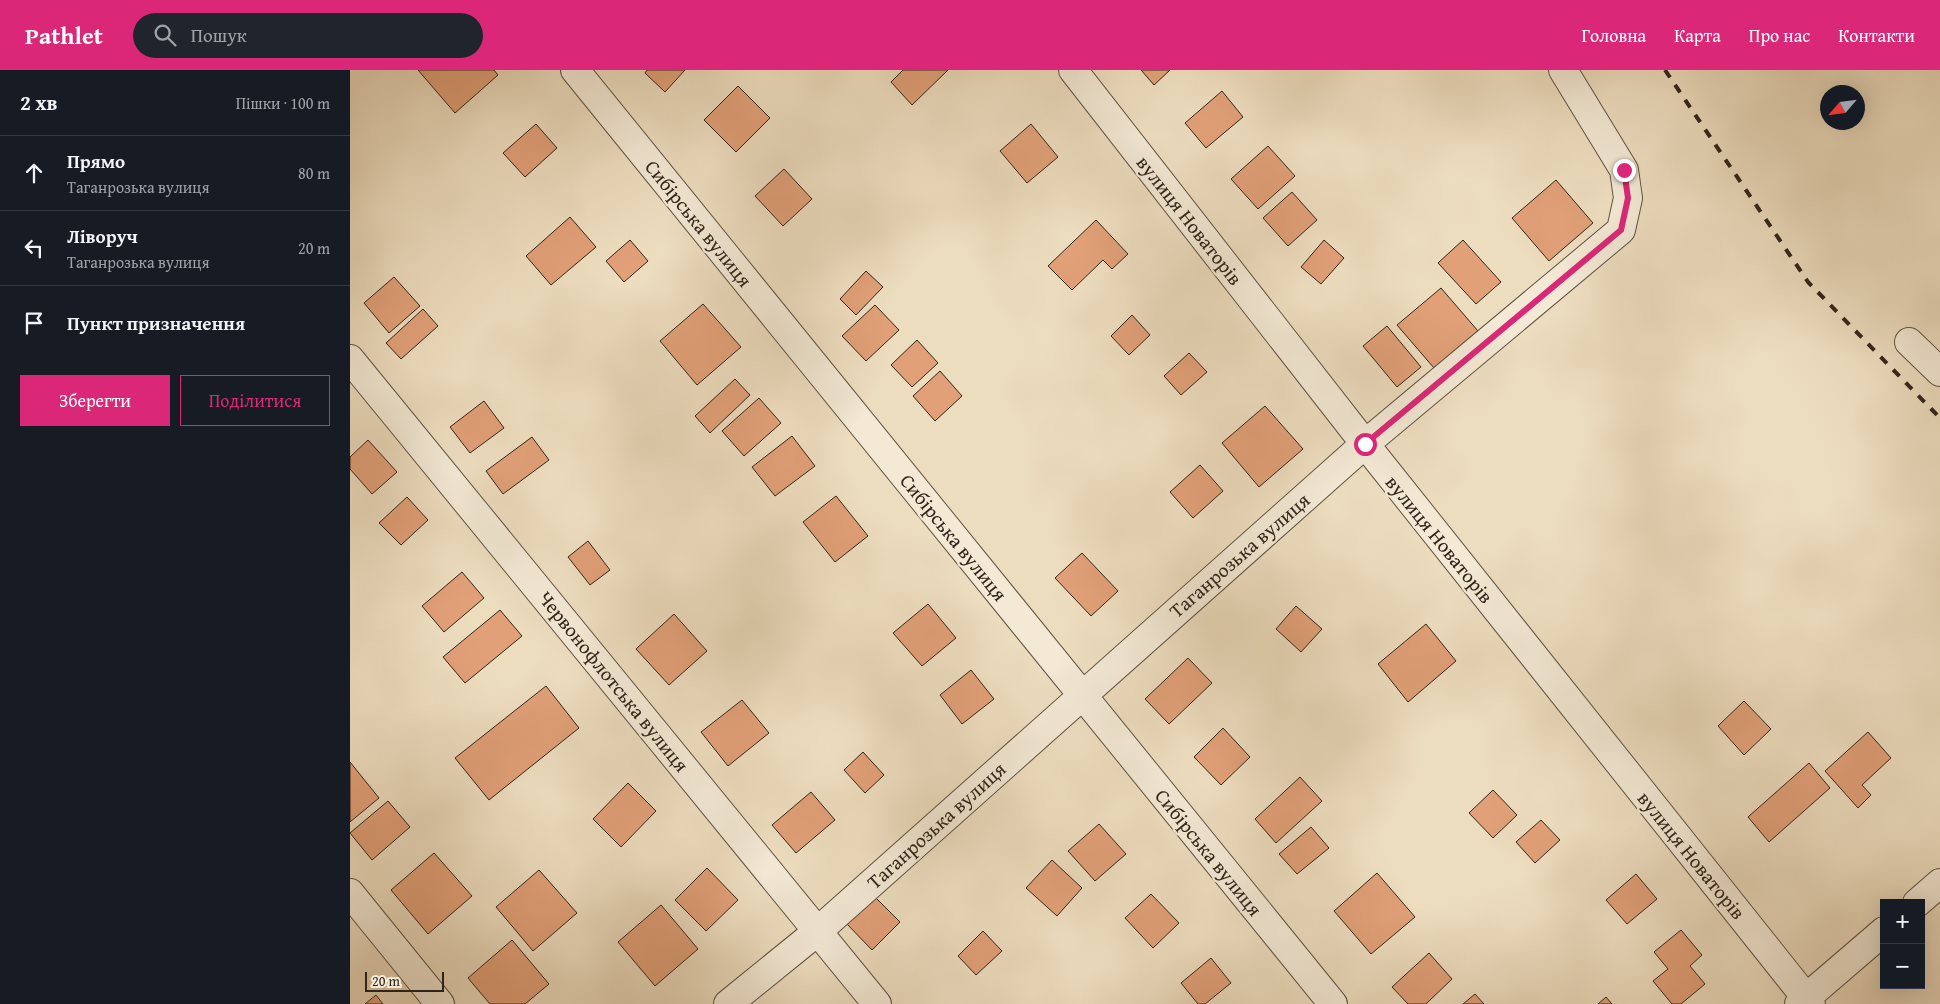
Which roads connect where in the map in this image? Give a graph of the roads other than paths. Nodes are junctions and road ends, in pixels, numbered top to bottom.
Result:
1 (575, 70) edge
2 (1073, 70) edge
3 (1562, 70) edge
4 (1909, 342) dead end
5 (350, 359) edge
6 (1940, 372) edge
7 (1365, 444) junction
8 (1081, 695) junction
9 (1940, 882) edge
10 (350, 893) edge
11 (1921, 899) edge
12 (818, 930) junction
13 (1880, 935) edge
14 (1805, 1002) edge
15 (440, 1004) edge
16 (728, 1004) edge
17 (877, 1004) edge
18 (1333, 1004) edge

1 - 8 street, Сибірська вулиця
2 - 7 street, вулиця Новаторів
3 - 7 street, Таганрозька вулиця
4 - 6 street
5 - 12 street, Червонофлотська вулиця
7 - 8 street, Таганрозька вулиця
7 - 14 street, вулиця Новаторів
8 - 12 street, Таганрозька вулиця
8 - 18 street, Сибірська вулиця
9 - 11 street
10 - 15 street
12 - 16 street, Таганрозька вулиця
12 - 17 street, Червонофлотська вулиця
13 - 14 street

